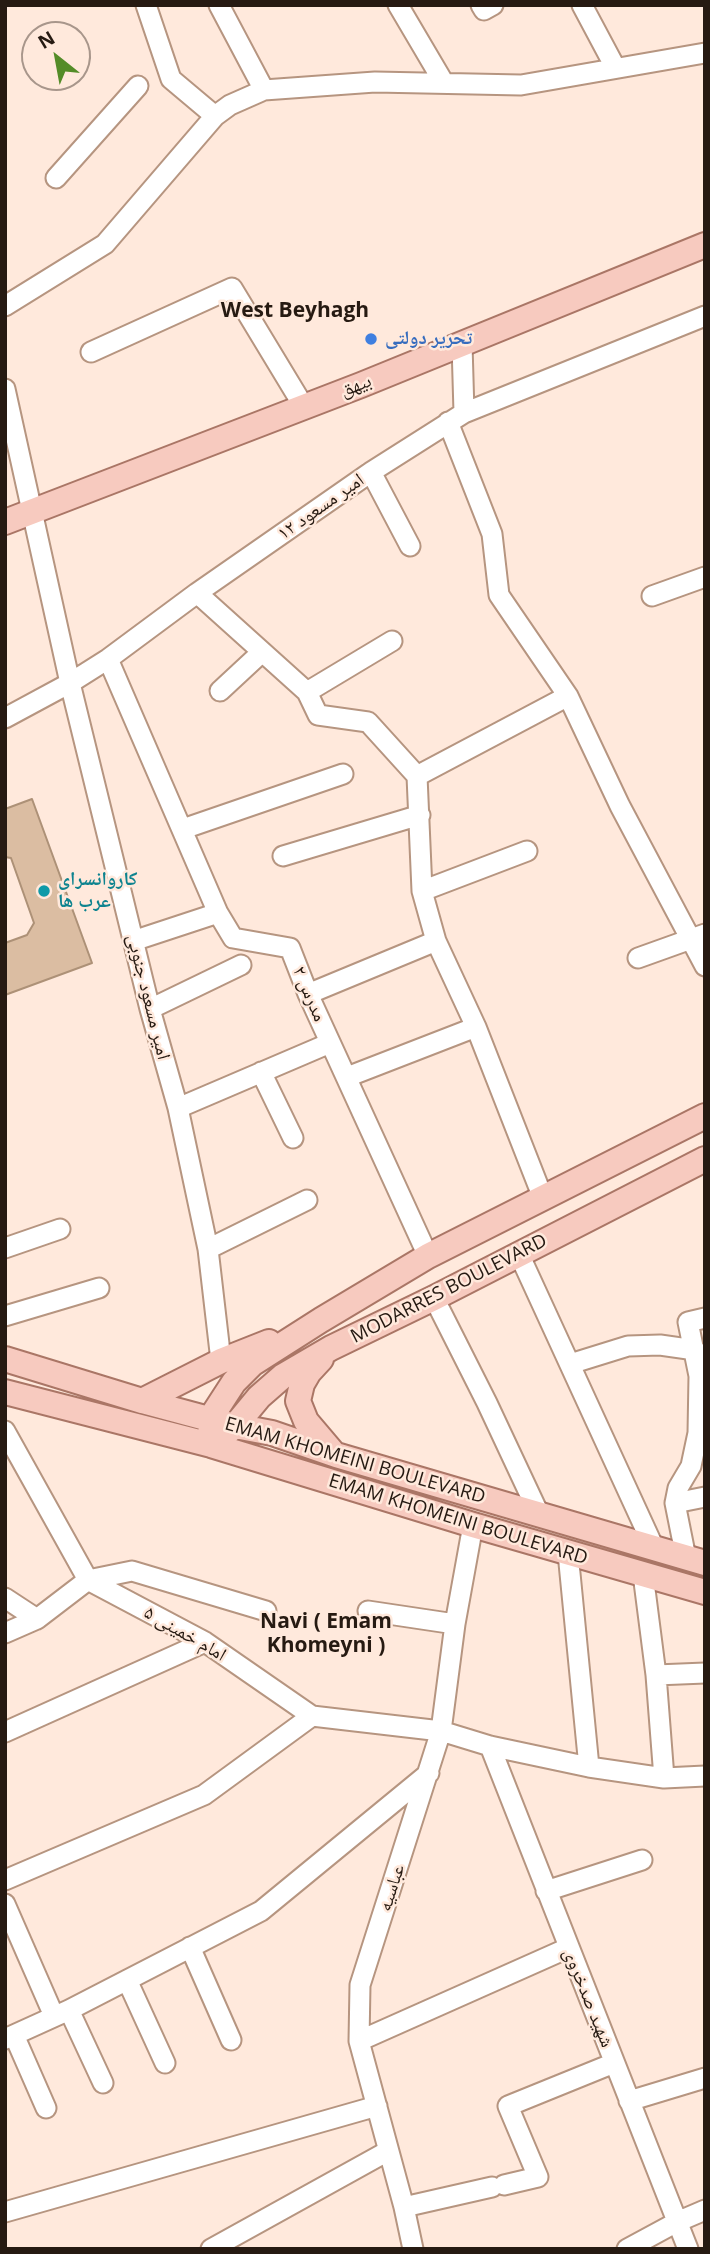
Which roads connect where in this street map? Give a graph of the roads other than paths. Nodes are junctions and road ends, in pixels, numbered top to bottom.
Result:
1 (146, 5) edge
2 (219, 5) edge
3 (398, 5) edge
4 (481, 5) edge
5 (493, 5) edge
6 (582, 5) edge
7 (705, 53) edge
8 (615, 67) junction
9 (444, 83) junction
10 (138, 86) dead end
11 (264, 90) junction
12 (223, 110) junction
13 (56, 178) dead end
14 (705, 245) edge
15 (5, 306) edge
16 (705, 316) edge
17 (462, 344) junction
18 (91, 352) dead end
19 (5, 389) edge
20 (304, 407) junction
21 (456, 417) junction
22 (371, 472) junction
23 (32, 512) junction
24 (5, 522) edge
25 (410, 546) dead end
26 (705, 577) edge
27 (197, 593) junction
28 (652, 596) dead end
29 (392, 641) dead end
30 (262, 652) junction
31 (108, 659) junction
32 (70, 684) junction
33 (220, 691) dead end
34 (307, 692) junction
35 (568, 696) junction
36 (5, 718) edge
37 (343, 774) dead end
38 (417, 776) junction
39 (420, 815) junction
40 (183, 829) junction
41 (527, 851) dead end
42 (283, 856) dead end
43 (422, 891) junction
44 (218, 913) junction
45 (698, 936) edge
46 (133, 940) junction
47 (436, 942) junction
48 (638, 958) dead end
49 (241, 965) dead end
50 (705, 966) edge
51 (308, 994) junction
52 (150, 1009) junction
53 (476, 1027) junction
54 (330, 1042) junction
55 (261, 1072) junction
56 (347, 1077) junction
57 (178, 1108) junction
58 (705, 1116) edge
59 (293, 1138) dead end
60 (705, 1159) edge
61 (542, 1198) junction
62 (307, 1200) dead end
63 (60, 1229) dead end
64 (5, 1248) edge
65 (208, 1249) junction
66 (519, 1254) junction
67 (428, 1256) junction
68 (99, 1288) dead end
69 (434, 1298) junction
70 (5, 1316) edge
71 (705, 1318) edge
72 (321, 1320) junction
73 (331, 1348) junction
74 (695, 1350) junction
75 (5, 1359) edge
76 (221, 1361) junction
77 (570, 1364) junction
78 (5, 1392) edge
79 (142, 1401) junction
80 (210, 1419) junction
81 (236, 1426) junction
82 (5, 1430) edge
83 (211, 1446) junction
84 (336, 1455) junction
85 (326, 1480) junction
86 (705, 1497) edge
87 (675, 1503) junction
88 (539, 1514) junction
89 (473, 1525) junction
90 (655, 1549) junction
91 (568, 1553) junction
92 (695, 1561) edge
93 (643, 1574) junction
94 (88, 1580) junction
95 (705, 1592) edge
96 (5, 1598) edge
97 (266, 1611) dead end
98 (368, 1611) dead end
99 (37, 1619) junction
100 (455, 1624) junction
101 (5, 1633) edge
102 (205, 1642) junction
103 (705, 1673) edge
104 (656, 1675) junction
105 (312, 1716) junction
106 (441, 1731) junction
107 (5, 1732) edge
108 (490, 1746) junction
109 (589, 1767) junction
110 (430, 1773) junction
111 (705, 1776) edge
112 (664, 1778) junction
113 (642, 1860) dead end
114 (5, 1880) edge
115 (546, 1891) junction
116 (5, 1904) edge
117 (190, 1947) junction
118 (568, 1948) junction
119 (127, 1980) junction
120 (61, 2013) junction
121 (10, 2037) edge
122 (231, 2040) dead end
123 (359, 2041) junction
124 (165, 2063) dead end
125 (614, 2063) junction
126 (705, 2078) edge
127 (103, 2083) dead end
128 (629, 2101) junction
129 (377, 2106) junction
130 (46, 2108) dead end
131 (388, 2151) junction
132 (404, 2207) junction
133 (705, 2210) edge
134 (5, 2212) edge
135 (677, 2222) junction
136 (211, 2249) edge
137 (413, 2249) edge
138 (627, 2249) edge
139 (688, 2249) edge

1 - 12 street
2 - 11 street
3 - 9 street
4 - 5 street
6 - 8 street
7 - 8 street
8 - 9 street
9 - 11 street
10 - 13 street
11 - 12 street
12 - 15 street
14 - 17 main road, بیهق
16 - 21 street, امیر مسعود ۱۲
17 - 20 main road, بیهق
17 - 21 street
18 - 20 street
19 - 23 street, امیر مسعود جنوبی
20 - 23 main road, بیهق
21 - 22 street, امیر مسعود ۱۲
21 - 35 street
22 - 25 street
22 - 27 street, امیر مسعود ۱۲
23 - 24 main road, بیهق
23 - 32 street, امیر مسعود جنوبی
26 - 28 street
27 - 30 street
27 - 31 street, امیر مسعود ۱۲
29 - 34 street
30 - 33 street
30 - 34 street
31 - 32 street, امیر مسعود ۱۲
31 - 40 street, مدرس ۲
32 - 36 street, امیر مسعود ۱۲
32 - 46 street, امیر مسعود جنوبی
34 - 38 street
35 - 38 street
35 - 45 street
37 - 40 street
38 - 39 street
39 - 42 street
39 - 43 street
40 - 44 street, مدرس ۲
41 - 43 street
43 - 47 street
44 - 46 street
44 - 51 street, مدرس ۲
45 - 48 street
45 - 50 street
46 - 52 street, امیر مسعود جنوبی
47 - 51 street
47 - 53 street
49 - 52 street
51 - 54 street, مدرس ۲
52 - 57 street, امیر مسعود جنوبی
53 - 56 street
53 - 61 street
54 - 55 street
54 - 56 street, مدرس ۲
55 - 57 street
55 - 59 street
56 - 67 street, مدرس ۲
57 - 65 street, امیر مسعود جنوبی
58 - 61 main road, MODARRES BOULEVARD
60 - 66 main road, MODARRES BOULEVARD
61 - 67 main road, MODARRES BOULEVARD
62 - 65 street
63 - 64 street
65 - 76 street, امیر مسعود جنوبی
66 - 69 main road, MODARRES BOULEVARD
66 - 77 street
67 - 72 main road, MODARRES BOULEVARD
68 - 70 street
69 - 73 main road, MODARRES BOULEVARD
69 - 88 street
71 - 74 street
72 - 76 main road
72 - 80 main road
73 - 81 main road, MODARRES BOULEVARD
73 - 84 main road
74 - 77 street
74 - 87 street
75 - 79 main road, EMAM KHOMEINI BOULEVARD
76 - 79 main road
77 - 90 street
78 - 83 main road, EMAM KHOMEINI BOULEVARD
79 - 80 main road, EMAM KHOMEINI BOULEVARD
80 - 81 main road, EMAM KHOMEINI BOULEVARD
80 - 83 main road
81 - 83 main road, MODARRES BOULEVARD
81 - 84 main road, EMAM KHOMEINI BOULEVARD
82 - 94 street
83 - 85 main road, EMAM KHOMEINI BOULEVARD
84 - 85 main road
84 - 88 main road, EMAM KHOMEINI BOULEVARD
85 - 89 main road, EMAM KHOMEINI BOULEVARD
86 - 87 street
87 - 92 street
88 - 90 main road, EMAM KHOMEINI BOULEVARD
89 - 91 main road, EMAM KHOMEINI BOULEVARD
89 - 100 street, عباسیه
90 - 92 main road, EMAM KHOMEINI BOULEVARD
91 - 93 main road, EMAM KHOMEINI BOULEVARD
91 - 109 street
93 - 95 main road, EMAM KHOMEINI BOULEVARD
93 - 104 street
94 - 97 street
94 - 99 street
94 - 102 street, امام خمینی ۵
96 - 99 street
98 - 100 street
99 - 101 street
100 - 106 street, عباسیه
102 - 105 street, امام خمینی ۵
102 - 107 street
103 - 104 street
104 - 112 street
105 - 106 street, امام خمینی ۵
105 - 114 street
106 - 108 street, امام خمینی ۵
106 - 110 street, عباسیه
108 - 109 street, امام خمینی ۵
108 - 115 street, شهید صدخروی
109 - 112 street, امام خمینی ۵
110 - 117 street
110 - 123 street, عباسیه
111 - 112 street, امام خمینی ۵
113 - 115 street
115 - 118 street, شهید صدخروی
116 - 120 street
117 - 119 street
117 - 122 street
118 - 123 street
118 - 125 street, شهید صدخروی
119 - 120 street
119 - 124 street
120 - 121 street
120 - 127 street
121 - 130 street
123 - 129 street, عباسیه
125 - 128 street, شهید صدخروی
125 - 132 street
126 - 128 street
128 - 135 street, شهید صدخروی
129 - 131 street, عباسیه
129 - 134 street
131 - 132 street, عباسیه
131 - 136 street
132 - 137 street, عباسیه
133 - 135 street
135 - 138 street
135 - 139 street, شهید صدخروی

